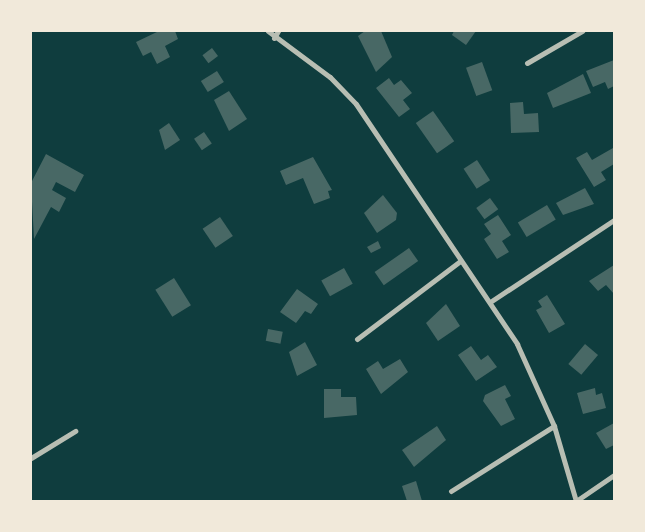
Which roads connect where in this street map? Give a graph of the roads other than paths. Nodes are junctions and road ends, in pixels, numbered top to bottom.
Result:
1 (268, 31) edge
2 (278, 31) edge
3 (582, 31) edge
4 (274, 38) junction
5 (527, 63) dead end
6 (614, 220) edge
7 (460, 260) junction
8 (490, 302) junction
9 (357, 339) dead end
10 (554, 426) junction
11 (75, 431) dead end
12 (31, 458) edge
13 (614, 476) edge
14 (451, 491) dead end
15 (576, 501) edge

1 - 4 street
2 - 4 street
3 - 5 street
4 - 7 street
6 - 8 street
7 - 8 street
7 - 9 street
8 - 10 street
10 - 14 street
10 - 15 street
11 - 12 street
13 - 15 street

